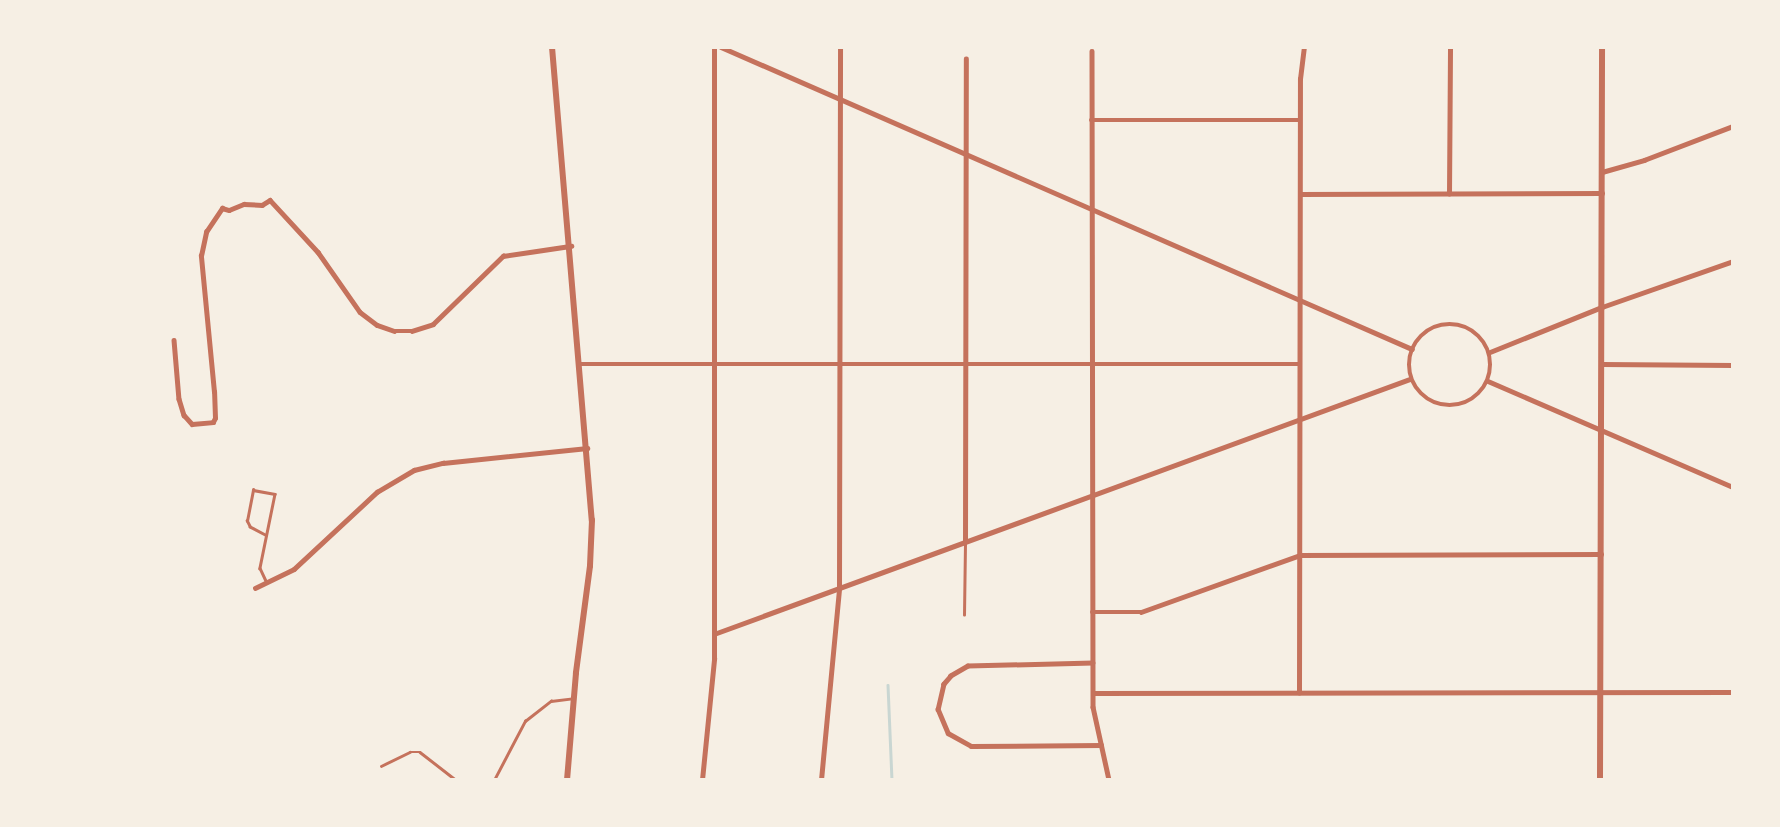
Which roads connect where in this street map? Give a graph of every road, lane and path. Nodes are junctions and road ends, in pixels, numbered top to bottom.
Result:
1 (552, 47) edge
2 (713, 47) edge
3 (721, 47) edge
4 (840, 47) edge
5 (1304, 47) edge
6 (1450, 47) edge
7 (1602, 47) edge
8 (1092, 49) edge
9 (966, 59) dead end
10 (840, 99) junction
11 (1091, 120) junction
12 (1300, 120) junction
13 (1733, 126) edge
14 (965, 154) junction
15 (1602, 172) junction
16 (1602, 193) junction
17 (1300, 194) junction
18 (1449, 194) junction
19 (1091, 209) junction
20 (571, 246) junction
21 (1733, 261) edge
22 (1299, 299) junction
23 (1602, 307) junction
24 (174, 340) dead end
25 (1412, 349) junction
26 (1490, 352) junction
27 (581, 364) junction
28 (713, 364) junction
29 (839, 364) junction
30 (965, 364) junction
31 (1091, 364) junction
32 (1300, 364) junction
33 (1602, 365) junction
34 (1733, 365) edge
35 (1410, 379) junction
36 (1488, 381) junction
37 (1300, 420) junction
38 (1601, 430) junction
39 (588, 448) junction
40 (1733, 488) edge
41 (1091, 496) junction
42 (265, 535) junction
43 (965, 542) junction
44 (1601, 554) junction
45 (1300, 555) junction
46 (269, 583) junction
47 (256, 588) dead end
48 (839, 588) junction
49 (1092, 612) junction
50 (964, 615) dead end
51 (714, 634) junction
52 (1093, 663) junction
53 (1600, 692) junction
54 (1733, 692) edge
55 (1093, 693) junction
56 (1299, 693) junction
57 (574, 698) junction
58 (1101, 745) junction
59 (381, 766) dead end
60 (456, 780) edge
61 (494, 780) edge
62 (567, 780) edge
63 (702, 780) edge
64 (821, 780) edge
65 (1109, 780) edge
66 (1600, 780) edge

1 - 20 street
2 - 28 street
3 - 10 street
4 - 10 street
5 - 12 street
6 - 18 street
7 - 15 street
8 - 11 street
9 - 14 street
10 - 14 street
10 - 29 street
11 - 12 street
11 - 19 street
12 - 17 street
13 - 15 street
14 - 19 street
14 - 30 street
15 - 16 street
16 - 18 street
16 - 23 street
17 - 18 street
17 - 22 street
19 - 22 street
19 - 31 street
20 - 24 street
20 - 27 street
21 - 23 street
22 - 25 street
22 - 32 street
23 - 26 street
23 - 33 street
25 - 26 street
25 - 35 street
26 - 36 street
27 - 28 street
27 - 39 street
28 - 29 street
28 - 51 street
29 - 30 street
29 - 48 street
30 - 31 street
30 - 43 street
31 - 32 street
31 - 41 street
32 - 37 street
33 - 34 street
33 - 38 street
35 - 36 street
35 - 37 street
36 - 38 street
37 - 41 street
37 - 45 street
38 - 40 street
38 - 44 street
39 - 46 street
39 - 57 street
41 - 43 street
41 - 49 street
42 - 42 lane
42 - 46 lane
43 - 48 street
43 - 50 lane
44 - 45 street
44 - 53 street
45 - 49 street
45 - 56 street
46 - 47 street
48 - 51 street
48 - 64 street
49 - 52 street
51 - 63 street
52 - 55 street
52 - 58 street
53 - 54 street
53 - 56 street
53 - 66 street
55 - 56 street
55 - 58 street
57 - 61 lane
57 - 62 street
58 - 65 street
59 - 60 lane

